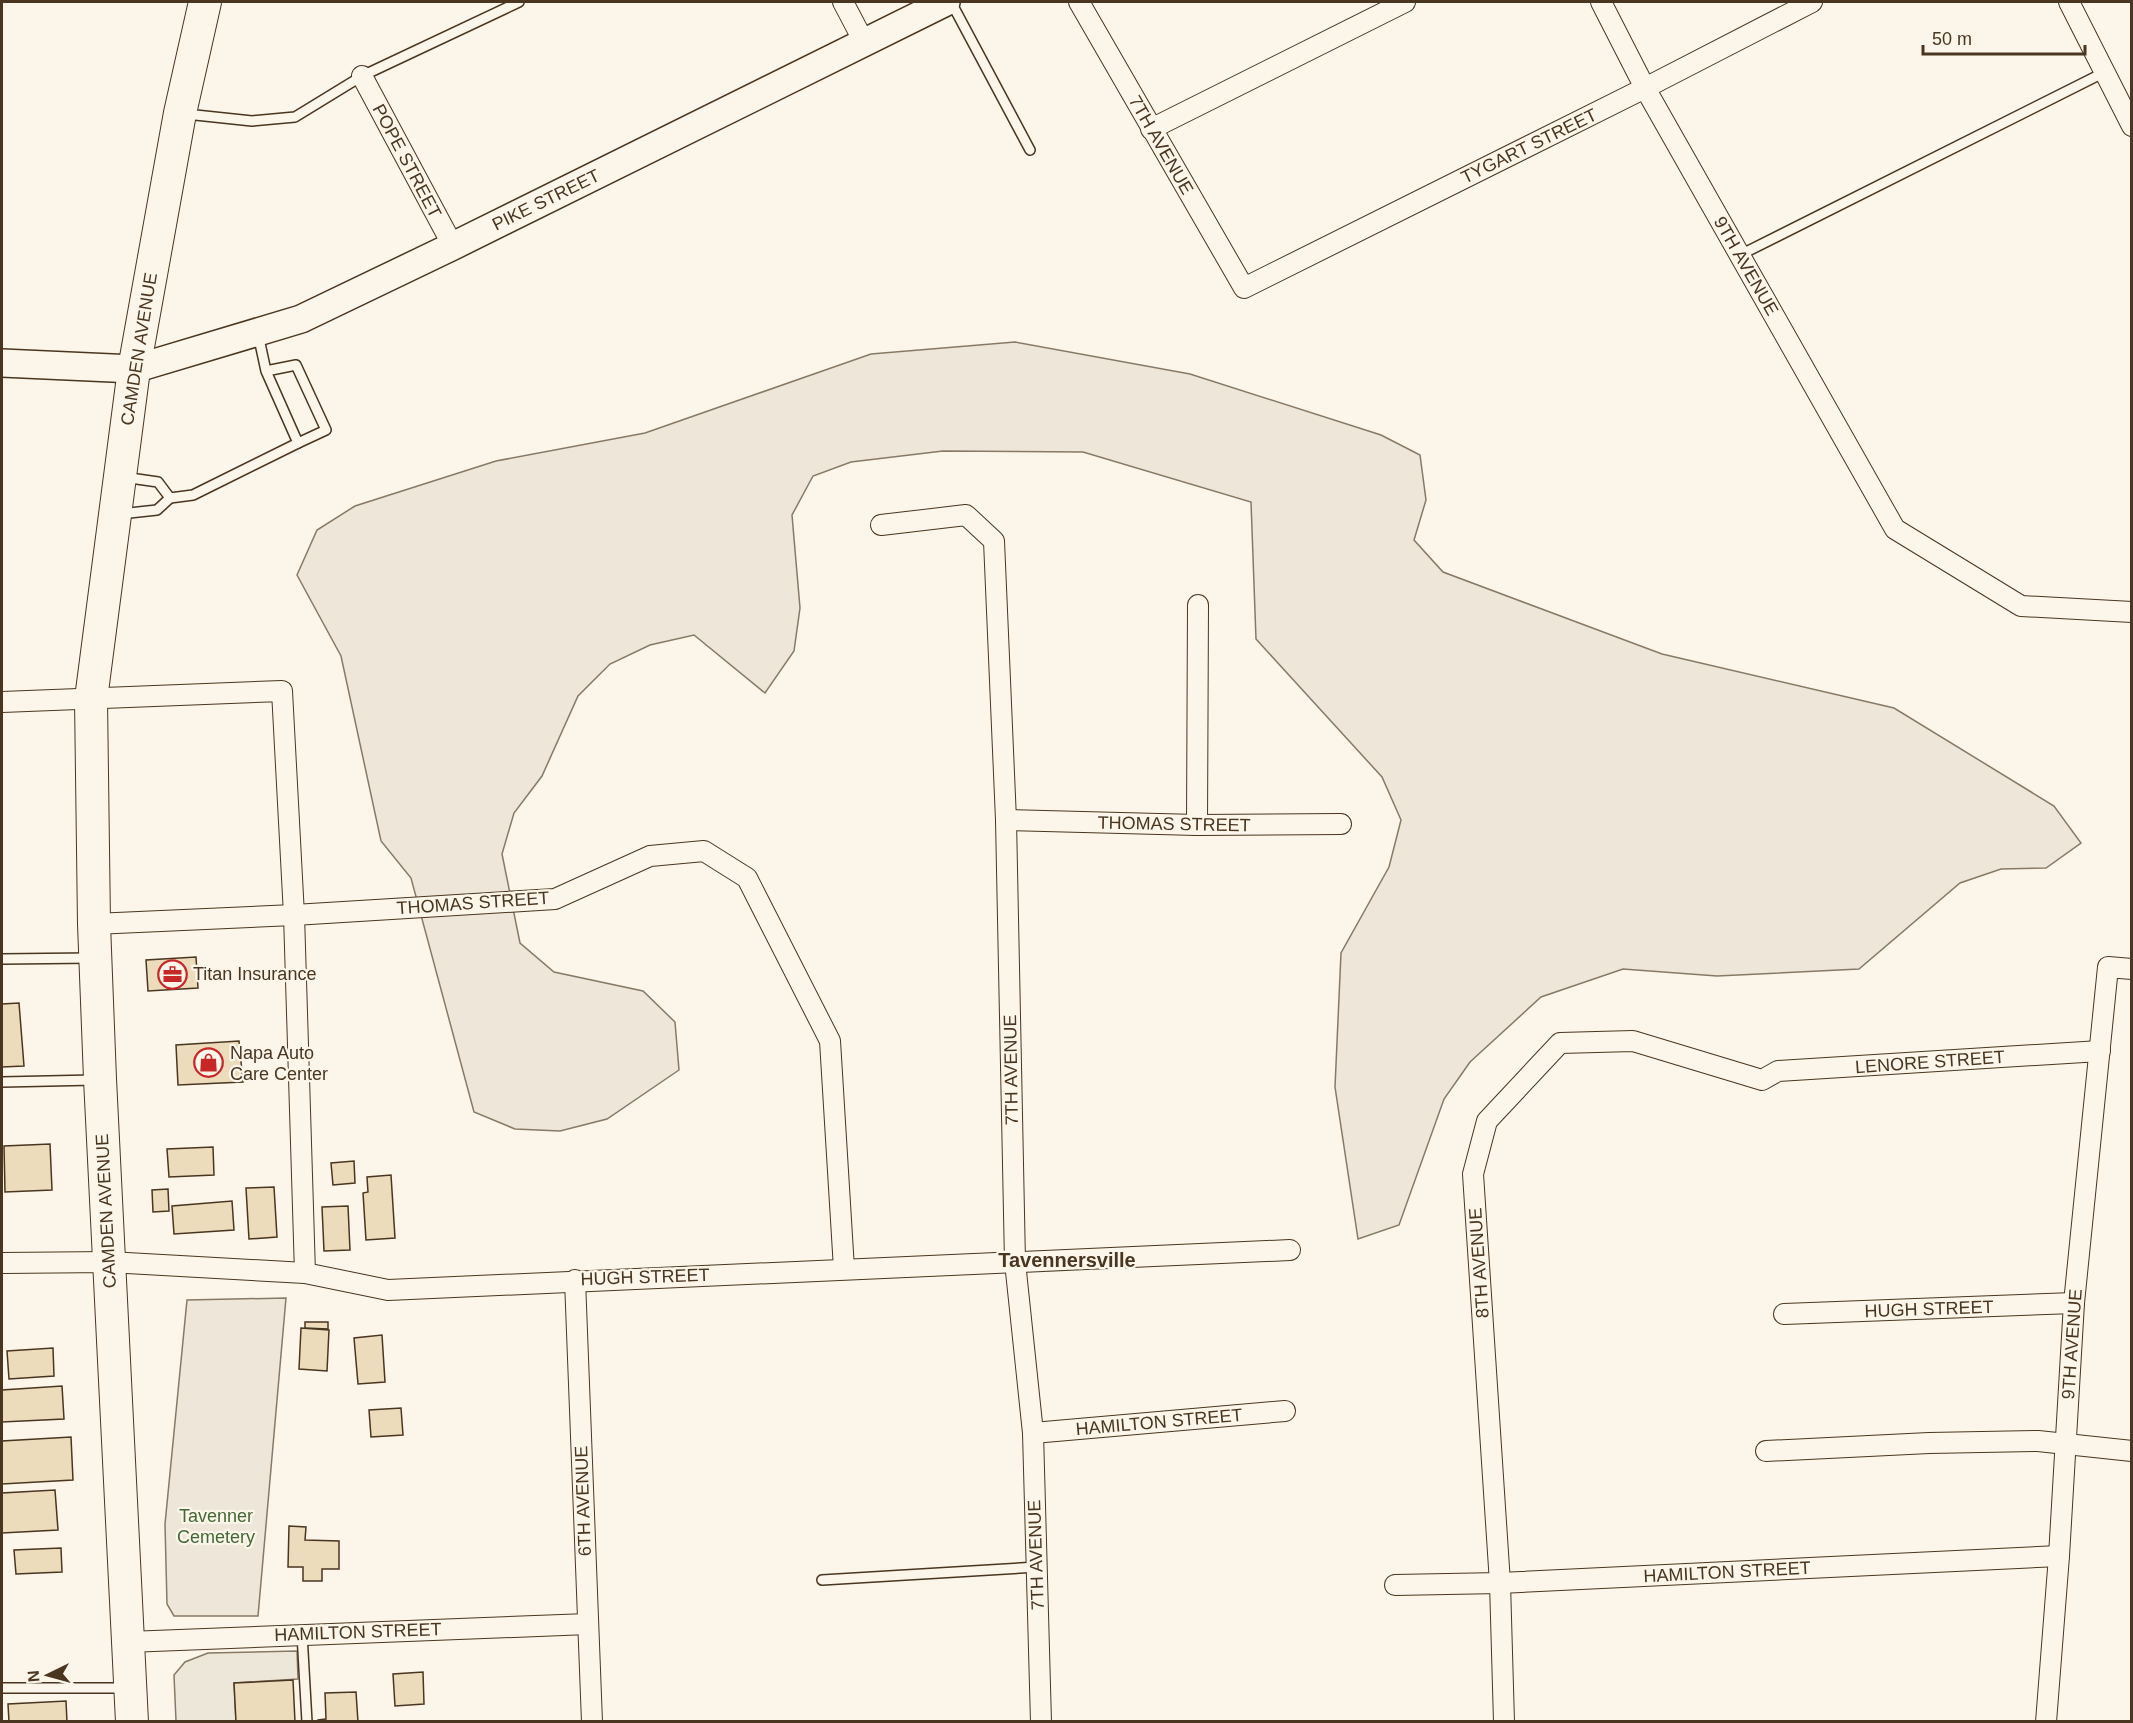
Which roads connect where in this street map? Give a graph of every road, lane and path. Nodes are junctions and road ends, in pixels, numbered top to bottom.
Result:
1 (205, 2) edge
2 (519, 2) edge
3 (843, 2) edge
4 (948, 2) edge
5 (1079, 2) edge
6 (1405, 2) edge
7 (1601, 2) edge
8 (1812, 2) edge
9 (2069, 2) edge
10 (864, 42) junction
11 (2103, 73) junction
12 (362, 76) junction
13 (1646, 88) junction
14 (180, 113) junction
15 (2132, 126) edge
16 (1151, 129) junction
17 (1030, 150) dead end
18 (453, 246) junction
19 (1740, 255) junction
20 (1244, 288) joint
21 (258, 333) junction
22 (2, 363) edge
23 (134, 369) junction
24 (266, 371) junction
25 (298, 443) junction
26 (120, 476) junction
27 (170, 498) junction
28 (115, 514) junction
29 (881, 525) dead end
30 (1198, 605) dead end
31 (2132, 612) edge
32 (91, 699) junction
33 (2, 702) edge
34 (1006, 820) junction
35 (1341, 824) dead end
36 (1197, 825) junction
37 (294, 915) junction
38 (94, 924) junction
39 (96, 958) junction
40 (2, 959) edge
41 (2132, 969) edge
42 (2100, 1051) junction
43 (100, 1079) junction
44 (1762, 1080) joint
45 (2, 1082) edge
46 (1290, 1250) dead end
47 (109, 1262) junction
48 (1015, 1262) junction
49 (2, 1263) edge
50 (844, 1269) junction
51 (305, 1273) junction
52 (574, 1280) junction
53 (2074, 1303) junction
54 (1784, 1314) dead end
55 (1286, 1410) dead end
56 (1033, 1433) junction
57 (2066, 1445) junction
58 (1766, 1450) dead end
59 (2132, 1451) edge
60 (2059, 1556) junction
61 (1037, 1567) junction
62 (822, 1580) dead end
63 (1500, 1583) junction
64 (1395, 1586) dead end
65 (588, 1624) junction
66 (302, 1634) junction
67 (128, 1642) junction
68 (2, 1688) edge
69 (131, 1688) junction
70 (132, 1722) edge
71 (307, 1722) edge
72 (592, 1722) edge
73 (1041, 1722) edge
74 (1504, 1722) edge
75 (2046, 1722) edge

1 - 14 main road, CAMDEN AVENUE
2 - 12 lane
3 - 10 street
4 - 10 main road, PIKE STREET
4 - 17 lane
5 - 16 street, 7TH AVENUE
6 - 16 street
7 - 13 street, 9TH AVENUE
8 - 13 street, TYGART STREET
9 - 11 street
10 - 18 main road, PIKE STREET
11 - 15 street
11 - 19 lane
12 - 14 lane
12 - 18 street, POPE STREET
13 - 19 street, 9TH AVENUE
13 - 20 street, TYGART STREET
14 - 23 main road, CAMDEN AVENUE
16 - 20 street, 7TH AVENUE
18 - 21 main road, PIKE STREET
19 - 31 street, 9TH AVENUE
21 - 23 main road, PIKE STREET
21 - 24 lane
22 - 23 main road, PIKE STREET
23 - 26 main road, CAMDEN AVENUE
24 - 25 lane
24 - 25 lane
25 - 27 lane
26 - 27 lane
26 - 28 main road, CAMDEN AVENUE
27 - 28 lane
28 - 32 main road, CAMDEN AVENUE
29 - 34 street, 7TH AVENUE
30 - 36 street
32 - 33 street
32 - 37 street
32 - 38 main road, CAMDEN AVENUE
34 - 36 street, THOMAS STREET
34 - 48 street, 7TH AVENUE
35 - 36 street, THOMAS STREET
37 - 38 street, THOMAS STREET
37 - 50 street, THOMAS STREET
37 - 51 street
38 - 39 main road, CAMDEN AVENUE
39 - 40 lane
39 - 43 main road, CAMDEN AVENUE
41 - 42 street, 9TH AVENUE
42 - 44 street, LENORE STREET
42 - 53 street, 9TH AVENUE
43 - 45 lane
43 - 47 main road, CAMDEN AVENUE
44 - 63 street, 8TH AVENUE
46 - 48 street, HUGH STREET
47 - 49 street, HUGH STREET
47 - 51 street, HUGH STREET
47 - 67 main road, CAMDEN AVENUE
48 - 50 street, HUGH STREET
48 - 56 street, 7TH AVENUE
50 - 52 street, HUGH STREET
51 - 52 street, HUGH STREET
52 - 65 street, 6TH AVENUE
53 - 54 street, HUGH STREET
53 - 57 street, 9TH AVENUE
55 - 56 street, HAMILTON STREET
56 - 61 street, 7TH AVENUE
57 - 58 street
57 - 59 street
57 - 60 street, 9TH AVENUE
60 - 63 street, HAMILTON STREET
60 - 75 street, 9TH AVENUE
61 - 62 lane
61 - 73 street, 7TH AVENUE
63 - 64 street, HAMILTON STREET
63 - 74 street, 8TH AVENUE
65 - 66 street, HAMILTON STREET
65 - 72 street, 6TH AVENUE
66 - 67 street, HAMILTON STREET
66 - 71 lane
67 - 69 main road, CAMDEN AVENUE
68 - 69 lane
69 - 70 main road, CAMDEN AVENUE

